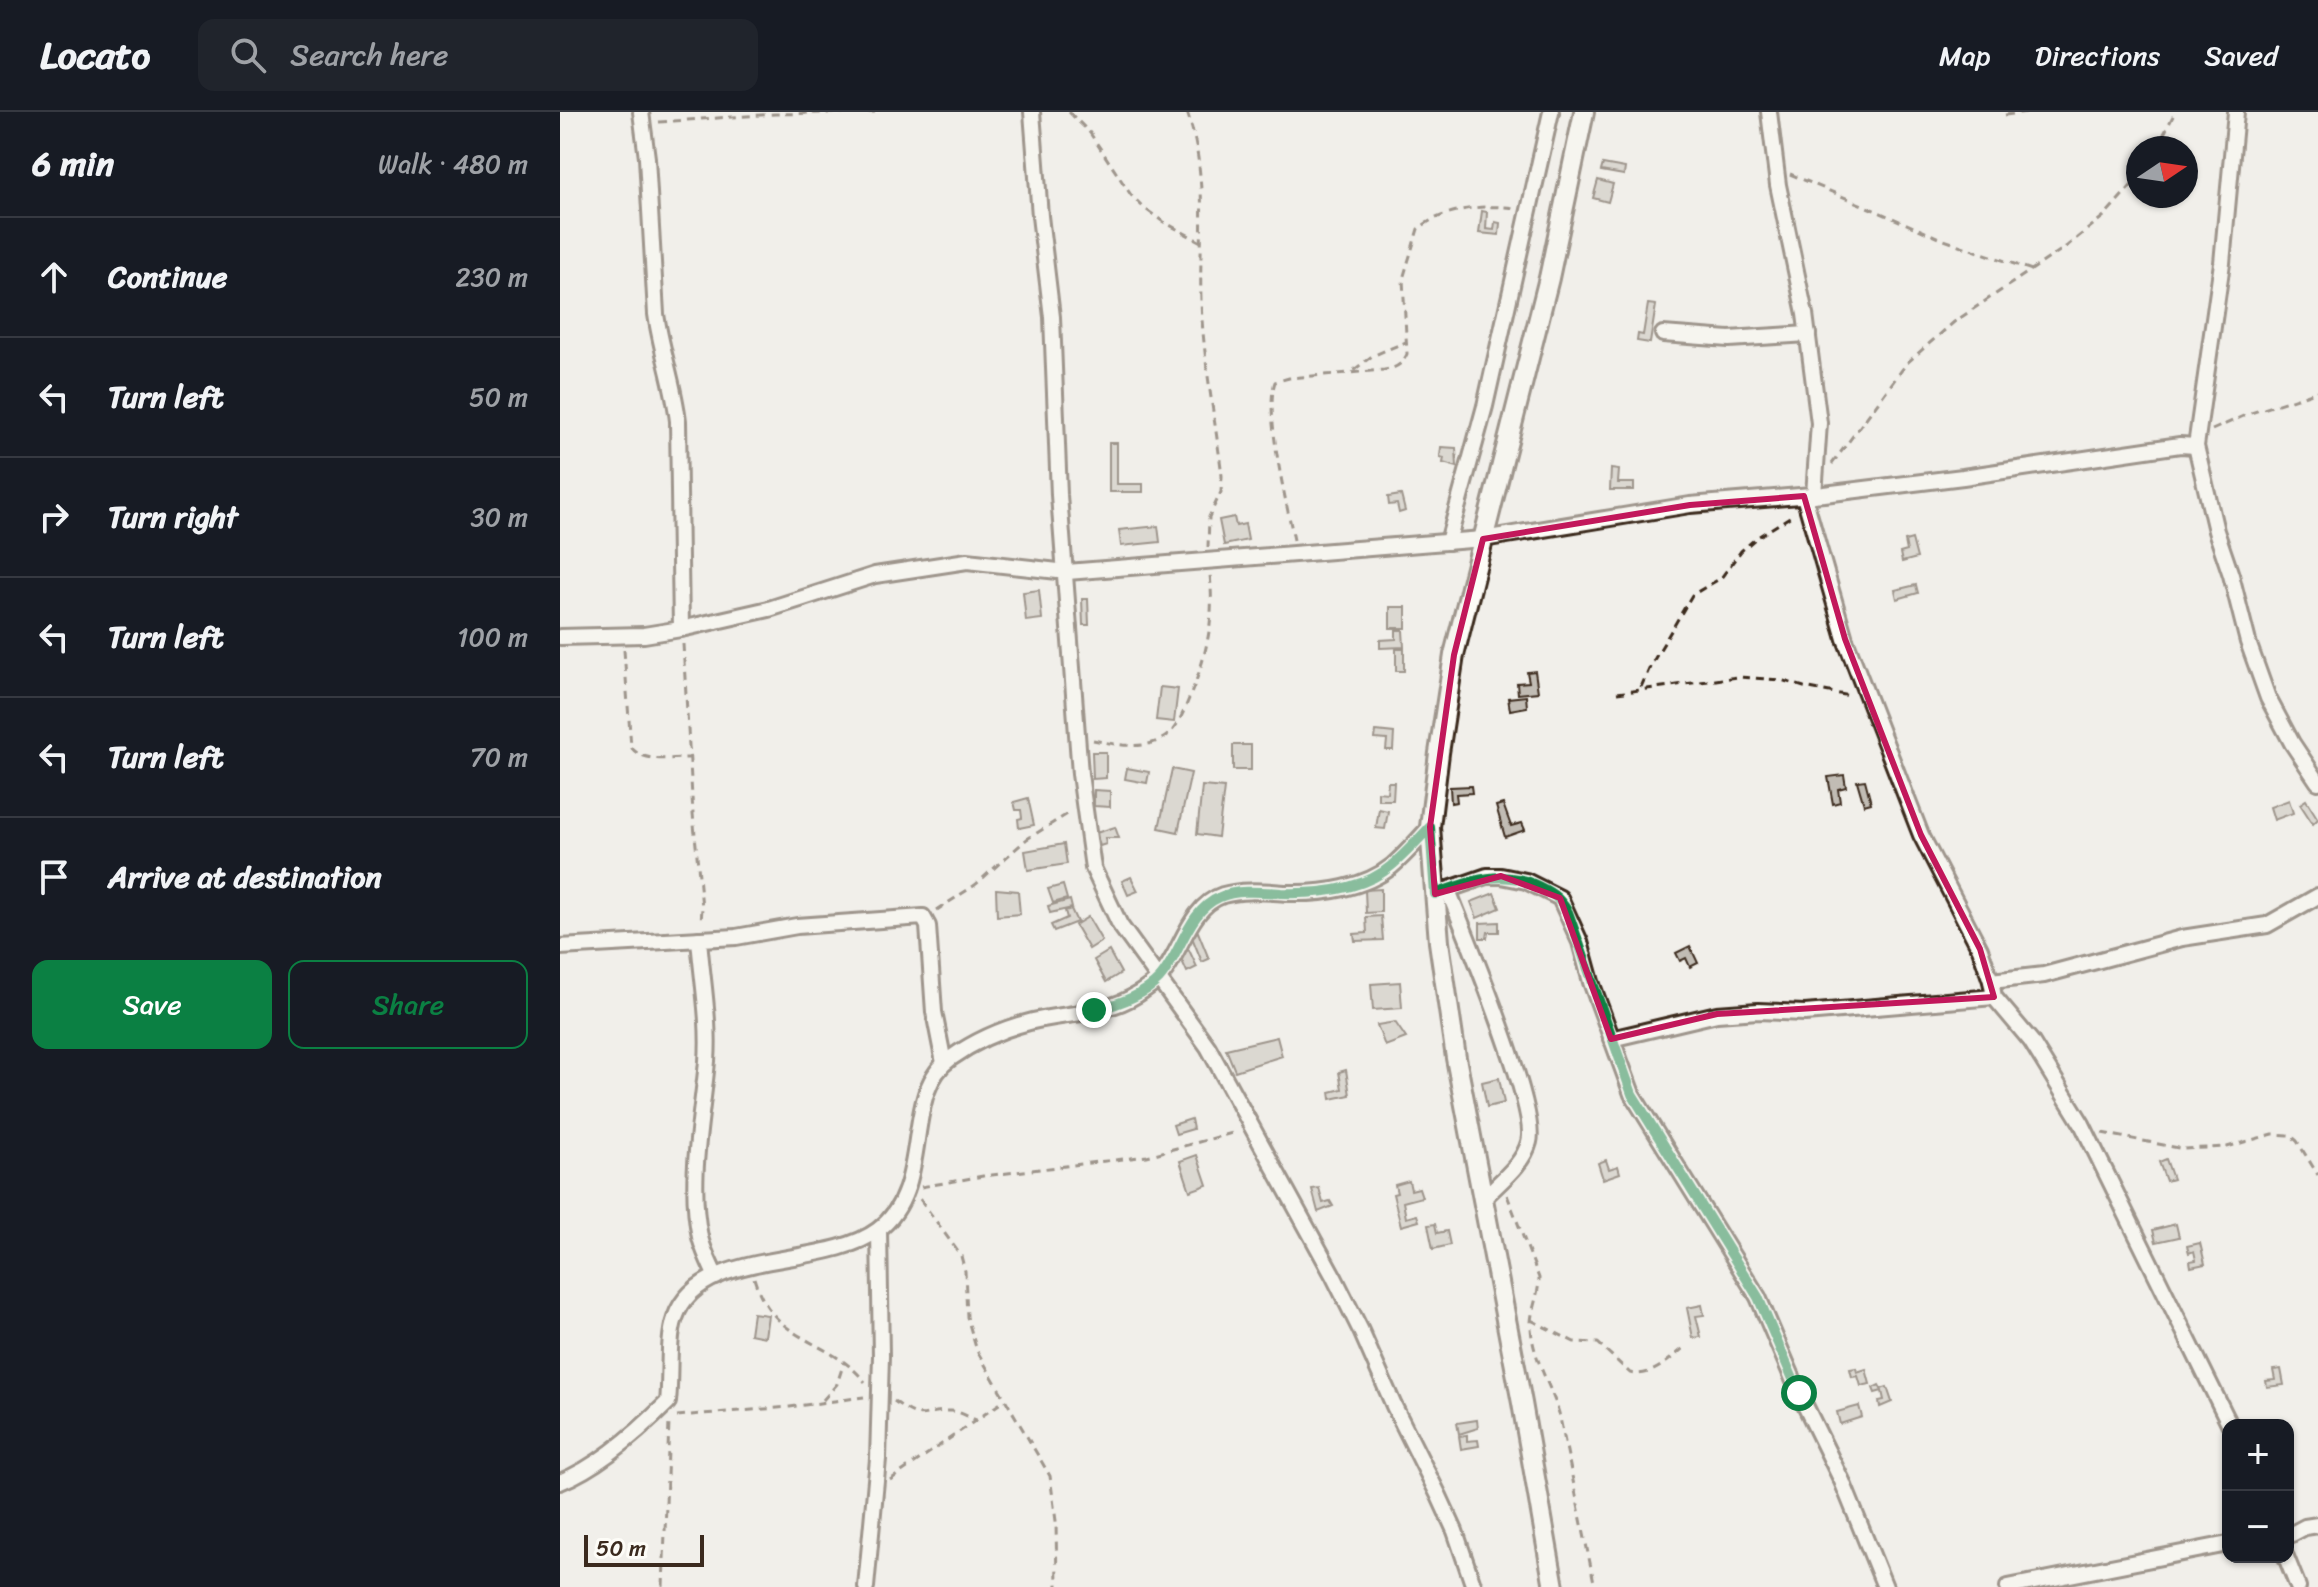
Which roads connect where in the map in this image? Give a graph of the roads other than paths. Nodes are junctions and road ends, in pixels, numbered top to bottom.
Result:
1 (1032, 112) edge
2 (1551, 112) edge
3 (1584, 112) edge
4 (1769, 112) edge
5 (2236, 112) edge
6 (642, 115) edge
7 (1663, 334) dead end
8 (1808, 334) junction
9 (2197, 441) junction
10 (1810, 496) junction
11 (1483, 539) junction
12 (1448, 542) junction
13 (1067, 572) junction
14 (681, 629) junction
15 (560, 637) edge
16 (2318, 782) edge
17 (1430, 827) junction
18 (1441, 892) junction
19 (2318, 896) edge
20 (699, 939) junction
21 (560, 947) edge
22 (1159, 979) junction
23 (1992, 989) junction
24 (1611, 1039) junction
25 (944, 1063) junction
26 (1483, 1199) junction
27 (879, 1230) junction
28 (716, 1277) junction
29 (2227, 1419) edge
30 (560, 1482) edge
31 (2318, 1525) edge
32 (2294, 1533) edge
33 (2222, 1545) edge
34 (2288, 1563) edge
35 (866, 1587) edge
36 (1474, 1587) edge
37 (1554, 1587) edge
38 (1885, 1587) edge
39 (2008, 1587) edge
40 (2298, 1587) edge

1 - 13 street
2 - 12 street
3 - 11 main road
4 - 8 street
5 - 9 street
6 - 14 street
7 - 8 street
8 - 10 street
9 - 10 street
9 - 16 street
10 - 11 street
10 - 23 street
11 - 12 street
11 - 17 main road
12 - 13 street
13 - 14 street
13 - 22 street
14 - 15 street
17 - 18 main road
17 - 22 street
18 - 24 street
18 - 26 main road
18 - 26 street
19 - 23 street
20 - 21 street
20 - 25 street
20 - 28 street
22 - 25 street
22 - 36 street
23 - 24 street
23 - 29 street
24 - 38 street
25 - 27 street
26 - 37 main road
27 - 28 street
27 - 35 street
28 - 30 street
31 - 32 street
33 - 39 street
34 - 40 street

